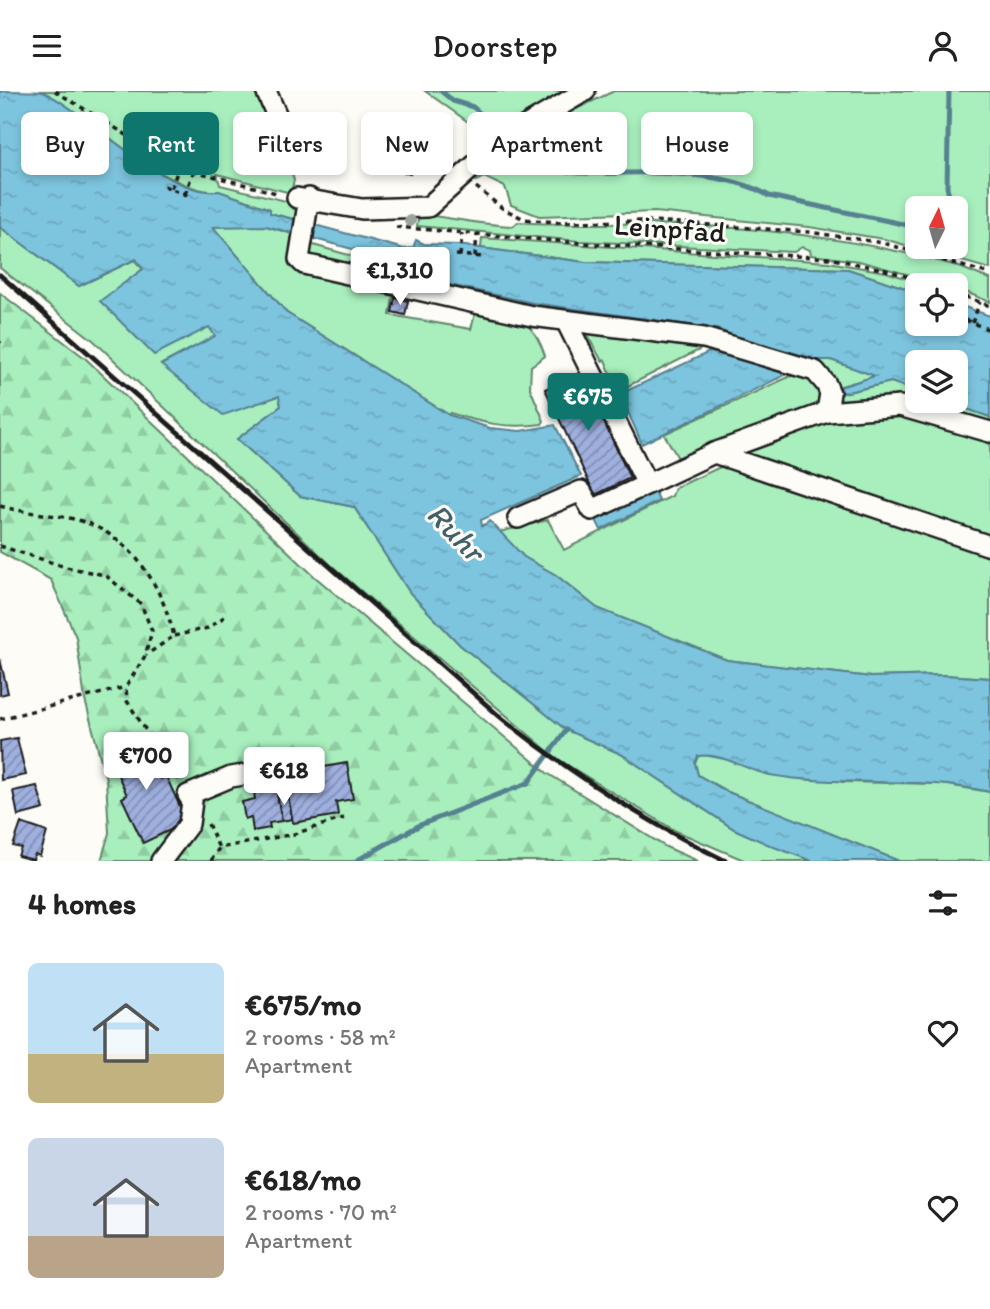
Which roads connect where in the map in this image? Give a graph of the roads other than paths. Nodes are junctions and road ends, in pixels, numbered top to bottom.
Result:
1 (266, 91) edge
2 (585, 91) edge
3 (275, 112) edge
4 (566, 321) junction
5 (827, 412) junction
6 (990, 432) edge
7 (714, 453) junction
8 (647, 484) junction
9 (518, 518) dead end
10 (990, 546) edge
11 (284, 769) dead end
12 (161, 861) edge

1 - 3 lane
2 - 4 lane
4 - 5 lane
4 - 8 lane
5 - 6 lane
5 - 7 lane
7 - 8 lane
7 - 10 lane
8 - 9 lane
11 - 12 lane

